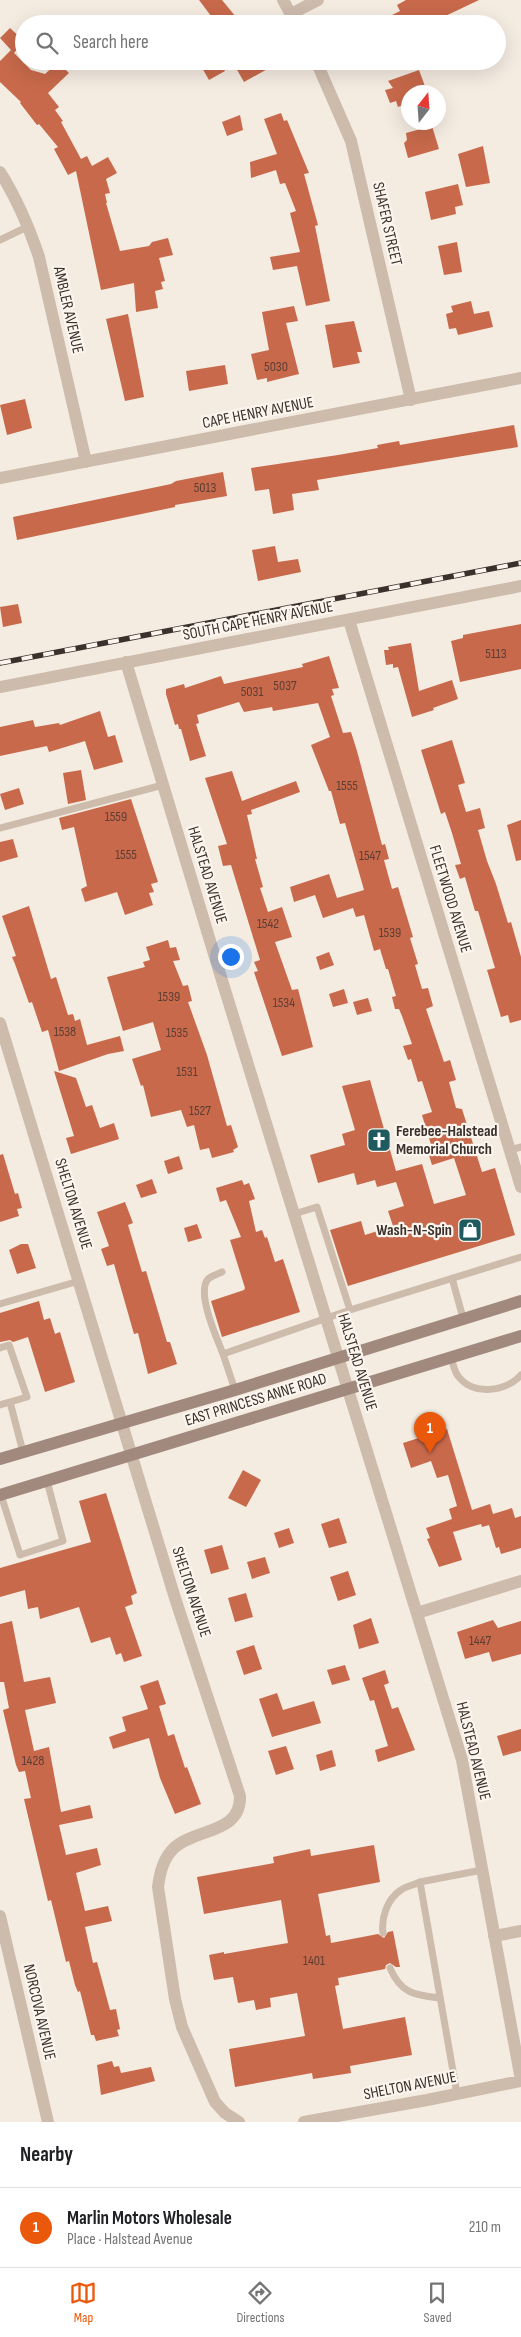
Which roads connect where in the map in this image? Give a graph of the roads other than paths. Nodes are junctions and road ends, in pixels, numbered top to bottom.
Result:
1 (283, 0) edge
2 (318, 0) edge
3 (292, 15) edge
4 (299, 15) edge
5 (320, 70) edge
6 (0, 172) edge
7 (29, 226) junction
8 (0, 240) edge
9 (521, 378) edge
10 (411, 400) junction
11 (86, 462) junction
12 (0, 478) edge
13 (521, 586) edge
14 (349, 620) junction
15 (126, 662) junction
16 (0, 687) edge
17 (163, 785) junction
18 (0, 828) edge
19 (0, 1023) edge
20 (515, 1148) edge
21 (521, 1187) edge
22 (294, 1214) junction
23 (521, 1257) edge
24 (222, 1272) dead end
25 (452, 1278) junction
26 (79, 1280) junction
27 (521, 1301) edge
28 (0, 1304) edge
29 (350, 1310) junction
30 (464, 1318) junction
31 (326, 1320) junction
32 (521, 1336) edge
33 (0, 1348) edge
34 (223, 1354) junction
35 (339, 1357) junction
36 (451, 1358) junction
37 (521, 1375) edge
38 (349, 1389) junction
39 (234, 1390) junction
40 (10, 1402) junction
41 (0, 1405) edge
42 (122, 1423) junction
43 (24, 1452) junction
44 (131, 1455) junction
45 (0, 1459) edge
46 (46, 1481) junction
47 (0, 1495) edge
48 (521, 1581) edge
49 (417, 1613) junction
50 (482, 1870) junction
51 (420, 1882) junction
52 (0, 1916) edge
53 (521, 1931) edge
54 (383, 1933) dead end
55 (494, 1936) junction
56 (390, 1968) dead end
57 (440, 1998) junction
58 (521, 2080) edge
59 (457, 2094) junction
60 (46, 2119) edge
61 (239, 2122) edge
62 (304, 2122) edge

1 - 3 street
2 - 4 street
5 - 10 street, SHAFER STREET
6 - 7 street, AMBLER AVENUE
7 - 8 lane
7 - 11 street, AMBLER AVENUE
9 - 10 street, CAPE HENRY AVENUE
10 - 11 street, CAPE HENRY AVENUE
11 - 12 street, CAPE HENRY AVENUE
13 - 14 street, SOUTH CAPE HENRY AVENUE
14 - 15 street, SOUTH CAPE HENRY AVENUE
14 - 20 street, FLEETWOOD AVENUE
15 - 16 street, SOUTH CAPE HENRY AVENUE
15 - 17 street, HALSTEAD AVENUE
17 - 18 lane
17 - 22 street, HALSTEAD AVENUE
19 - 26 street, SHELTON AVENUE
20 - 21 street, FLEETWOOD AVENUE
22 - 29 lane
22 - 31 street, HALSTEAD AVENUE
23 - 25 lane
24 - 34 lane
25 - 29 lane
25 - 30 lane
26 - 28 lane
26 - 42 street, SHELTON AVENUE
27 - 30 main road, EAST PRINCESS ANNE ROAD
29 - 31 lane
30 - 35 main road, EAST PRINCESS ANNE ROAD
31 - 34 lane
31 - 35 street, HALSTEAD AVENUE
32 - 36 main road, EAST PRINCESS ANNE ROAD
33 - 40 lane
34 - 39 lane
35 - 38 street, HALSTEAD AVENUE
35 - 39 main road, EAST PRINCESS ANNE ROAD
36 - 37 lane
36 - 38 main road, EAST PRINCESS ANNE ROAD
38 - 44 main road, EAST PRINCESS ANNE ROAD
38 - 49 street, HALSTEAD AVENUE
39 - 42 main road, EAST PRINCESS ANNE ROAD
40 - 41 lane
40 - 43 lane
42 - 43 main road, EAST PRINCESS ANNE ROAD
42 - 44 street, SHELTON AVENUE
43 - 45 main road, EAST PRINCESS ANNE ROAD
44 - 46 main road, EAST PRINCESS ANNE ROAD
44 - 61 street, SHELTON AVENUE
46 - 47 main road, EAST PRINCESS ANNE ROAD
46 - 47 lane
48 - 49 street
49 - 50 street, HALSTEAD AVENUE
50 - 51 lane
50 - 55 street, HALSTEAD AVENUE
51 - 54 lane
51 - 57 lane
52 - 60 street, NORCOVA AVENUE
53 - 55 street
55 - 58 street, HALSTEAD AVENUE
56 - 57 lane
57 - 59 lane
58 - 59 street, SHELTON AVENUE
59 - 62 street, SHELTON AVENUE

